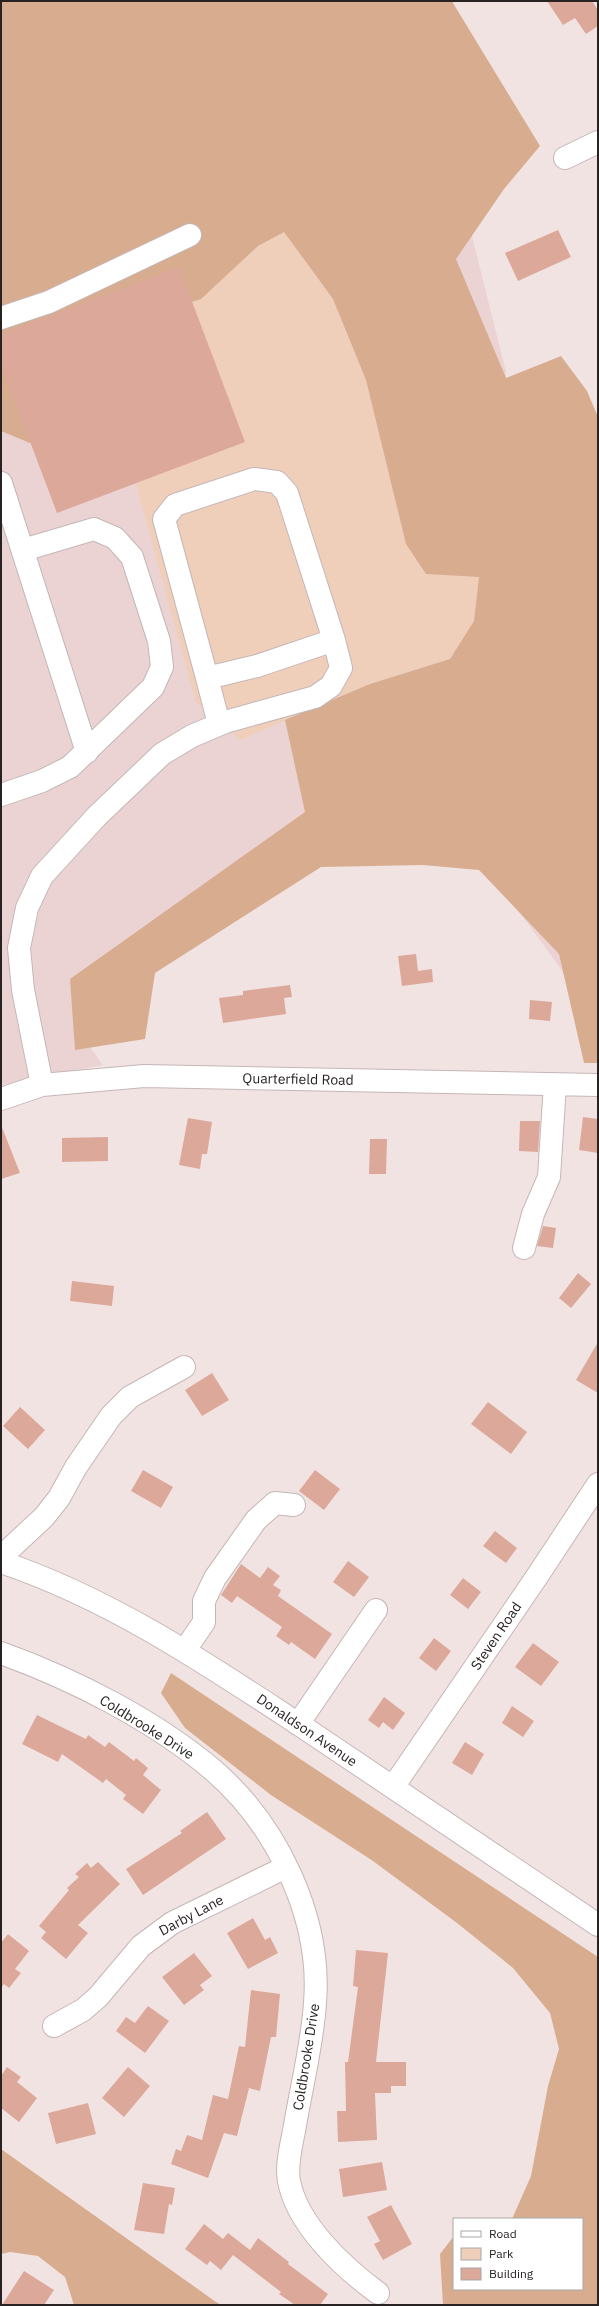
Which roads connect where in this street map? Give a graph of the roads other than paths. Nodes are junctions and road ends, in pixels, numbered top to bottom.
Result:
1 (598, 142) edge
2 (565, 158) dead end
3 (190, 235) dead end
4 (1, 318) edge
5 (1, 483) edge
6 (23, 550) junction
7 (334, 640) junction
8 (207, 678) junction
9 (219, 724) junction
10 (87, 752) junction
11 (1, 795) edge
12 (555, 1084) junction
13 (42, 1085) junction
14 (598, 1085) edge
15 (1, 1099) edge
16 (524, 1248) dead end
17 (184, 1367) dead end
18 (598, 1484) edge
19 (294, 1504) dead end
20 (1, 1557) edge
21 (1, 1562) edge
22 (376, 1610) dead end
23 (185, 1650) junction
24 (1, 1653) edge
25 (298, 1724) junction
26 (393, 1787) junction
27 (286, 1867) junction
28 (598, 1925) edge
29 (54, 2026) dead end
30 (378, 2293) dead end

1 - 2 street
3 - 4 street
5 - 6 street
6 - 10 street
6 - 10 street
7 - 8 street
7 - 8 street
7 - 9 street
8 - 9 street
9 - 13 street
10 - 11 street
12 - 13 street, Quarterfield Road
12 - 14 street, Quarterfield Road
12 - 16 street
13 - 15 street, Quarterfield Road
17 - 20 street
18 - 26 street, Steven Road
19 - 23 street
21 - 23 street, Donaldson Avenue
22 - 25 street
23 - 25 street, Donaldson Avenue
24 - 27 street, Coldbrooke Drive
25 - 26 street, Donaldson Avenue
26 - 28 street, Donaldson Avenue
27 - 29 street, Darby Lane
27 - 30 street, Coldbrooke Drive

